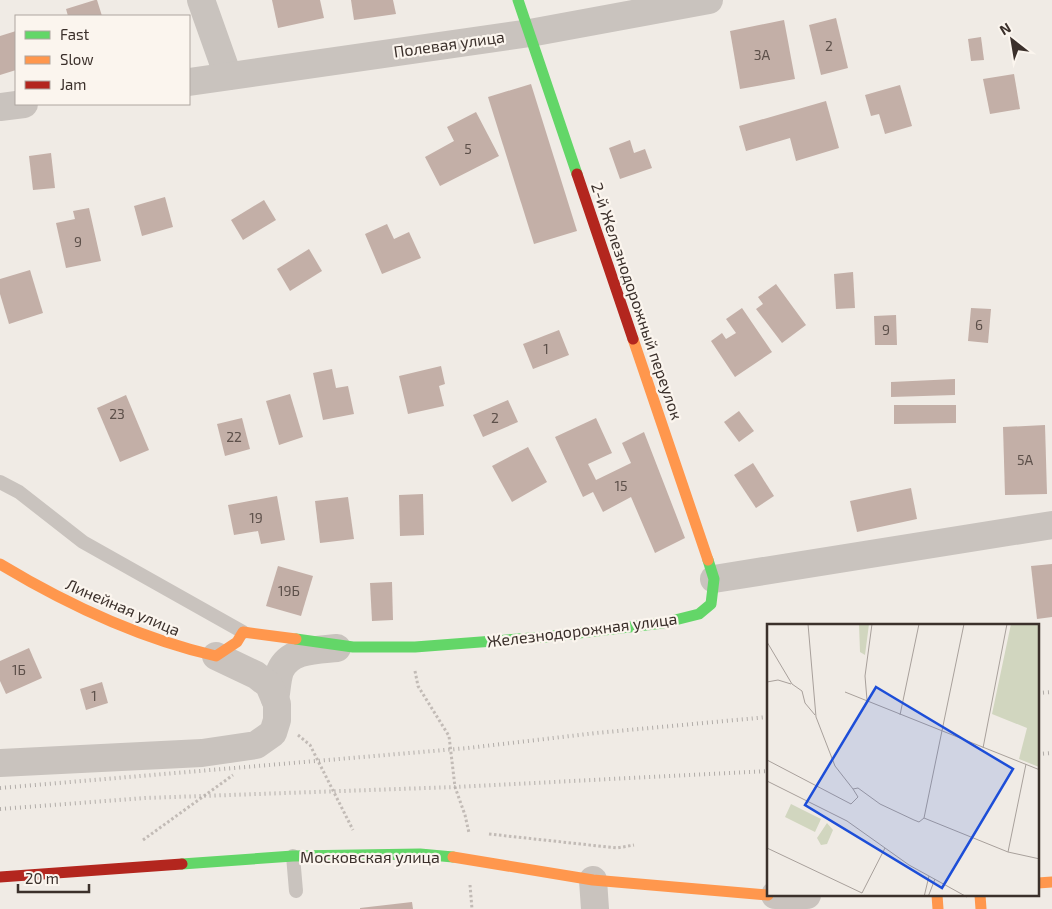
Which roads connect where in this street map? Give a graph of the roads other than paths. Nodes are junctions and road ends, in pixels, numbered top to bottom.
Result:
1 (201, 0) edge
2 (518, 0) edge
3 (709, 0) edge
4 (530, 32) junction
5 (228, 76) junction
6 (190, 82) edge
7 (16, 105) edge
8 (0, 107) edge
9 (0, 482) edge
10 (1052, 524) edge
11 (0, 564) edge
12 (714, 579) junction
13 (232, 644) junction
14 (353, 647) junction
15 (276, 710) junction
16 (0, 763) edge
17 (293, 856) junction
18 (0, 877) edge
19 (592, 880) junction
20 (296, 891) dead end
21 (767, 895) edge
22 (937, 896) edge
23 (980, 896) edge
24 (595, 909) edge
25 (938, 909) edge
26 (981, 909) edge

1 - 5 street
2 - 4 street, 2-й Железнодорожный переулок
3 - 4 street, Полевая улица
4 - 5 street, Полевая улица
4 - 12 street, 2-й Железнодорожный переулок
5 - 6 street, Полевая улица
7 - 8 street
9 - 13 lane
10 - 12 street
11 - 13 street, Линейная улица
12 - 14 street, Железнодорожная улица
13 - 14 street, Железнодорожная улица
13 - 15 street
14 - 15 street
15 - 16 street
17 - 18 street, Московская улица
17 - 19 street, Московская улица
17 - 20 lane
19 - 21 street, Московская улица
19 - 24 street
22 - 25 street
23 - 26 street

